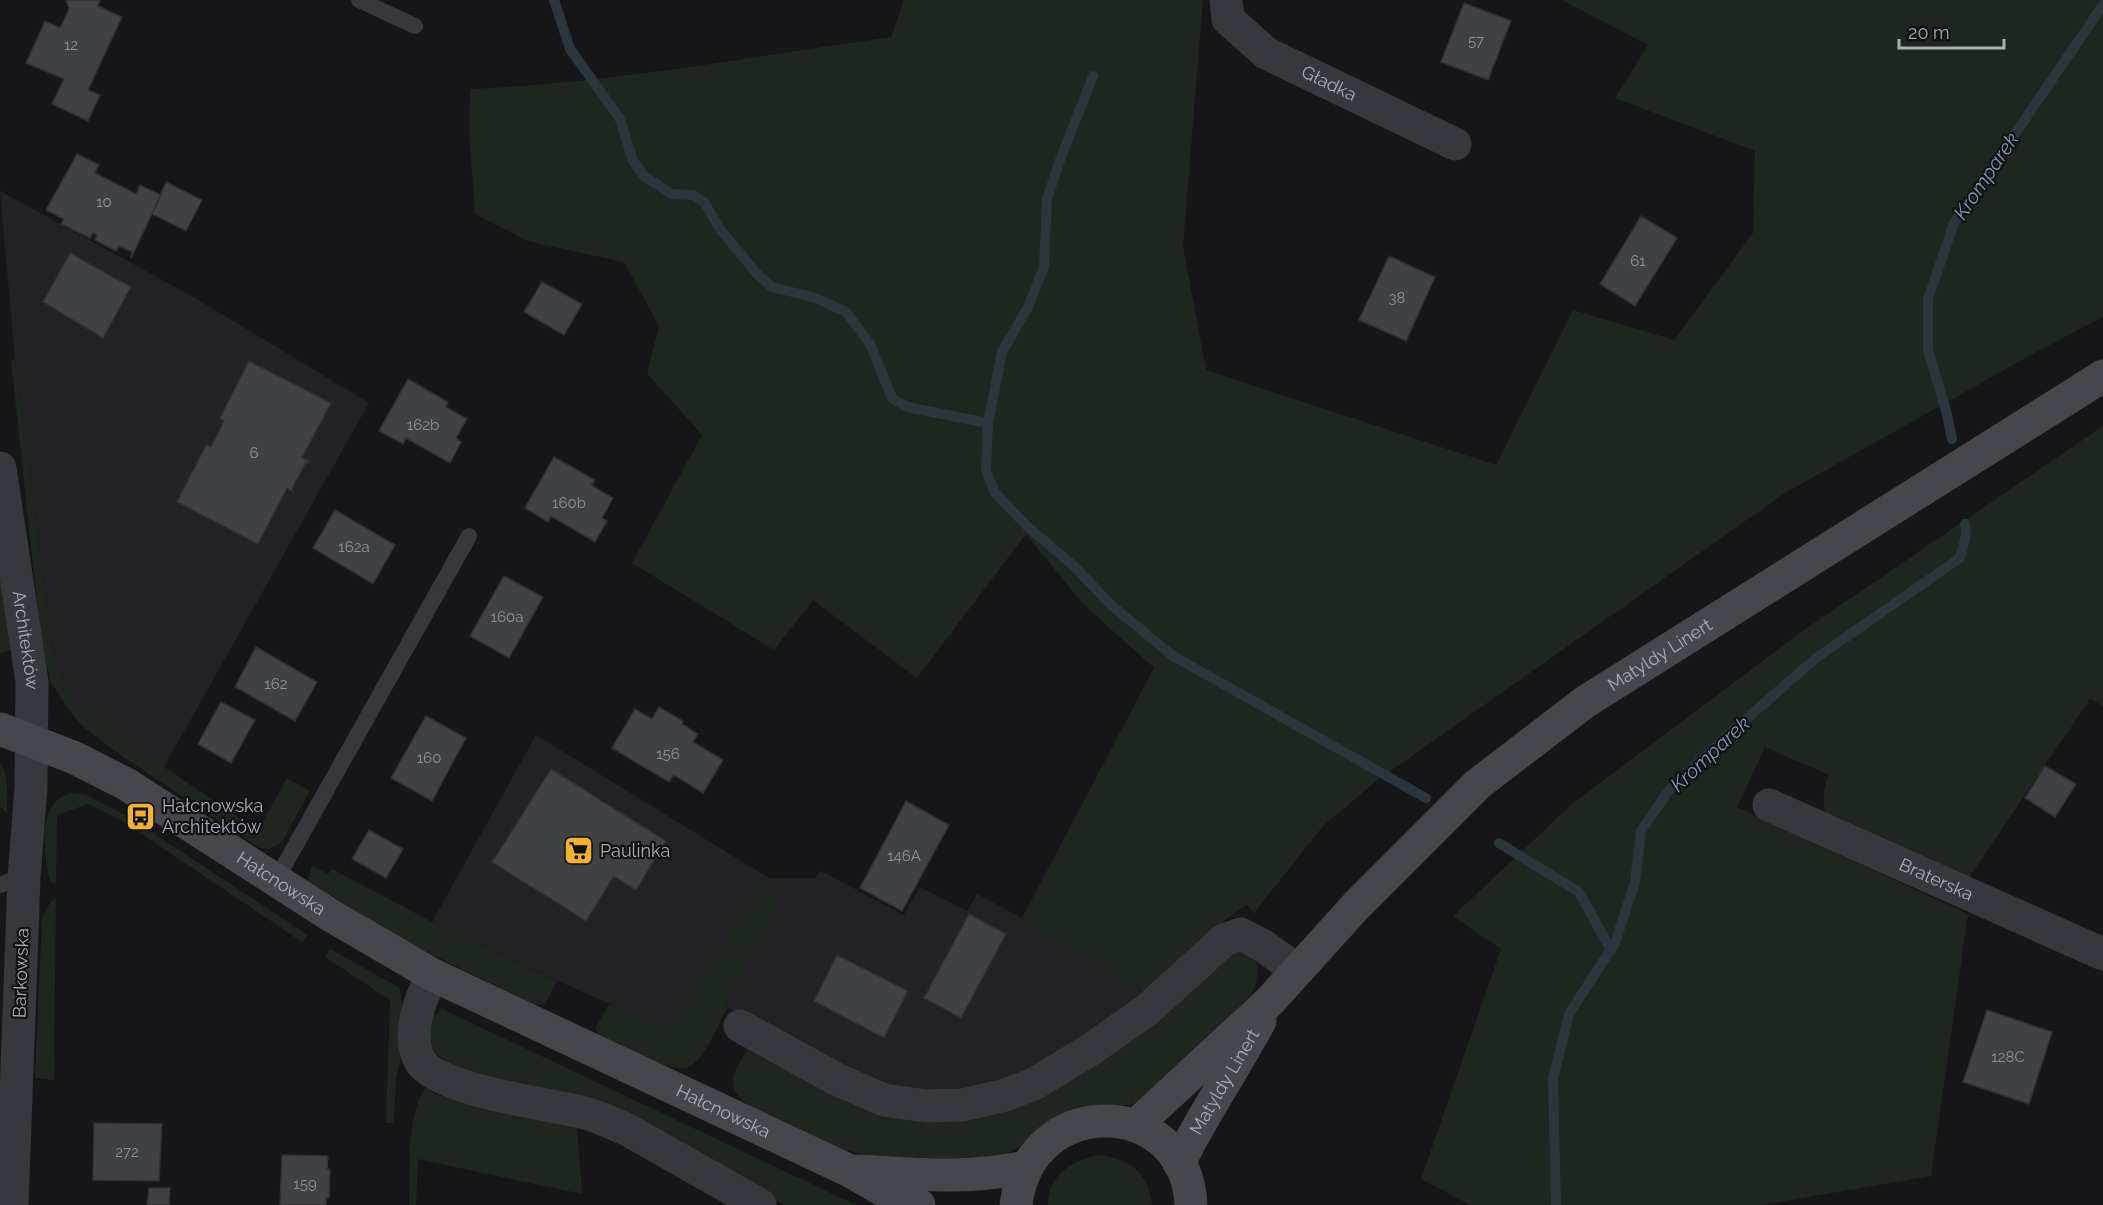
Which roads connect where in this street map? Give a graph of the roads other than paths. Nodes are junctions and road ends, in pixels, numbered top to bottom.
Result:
1 (359, 0) edge
2 (1226, 0) edge
3 (416, 26) dead end
4 (1455, 144) dead end
5 (2103, 376) edge
6 (0, 468) edge
7 (469, 536) dead end
8 (0, 729) edge
9 (31, 741) junction
10 (1768, 805) dead end
11 (276, 880) junction
12 (12, 882) edge
13 (2103, 954) edge
14 (1297, 970) junction
15 (433, 975) junction
16 (1270, 1001) junction
17 (740, 1026) dead end
18 (1136, 1126) junction
19 (1179, 1162) junction
20 (1026, 1167) junction
21 (850, 1171) junction
22 (12, 1205) edge
23 (760, 1205) edge
24 (919, 1205) edge
25 (1016, 1205) edge
26 (1191, 1205) edge

1 - 3 lane
2 - 4 street, Gładka
5 - 14 street, Matyldy Linert
6 - 9 street, Architektów
7 - 11 lane
8 - 9 street, Hałcnowska
9 - 11 street, Hałcnowska
9 - 12 street, Barkowska
10 - 13 street, Braterska
11 - 15 street, Hałcnowska
12 - 22 street, Barkowska
14 - 16 street, Matyldy Linert
14 - 17 street
15 - 21 street, Hałcnowska
15 - 23 street
16 - 18 street, Matyldy Linert
16 - 19 street, Matyldy Linert
18 - 19 street
18 - 20 street
19 - 26 street
20 - 21 street, Hałcnowska
20 - 25 street
21 - 24 street, Hałcnowska

